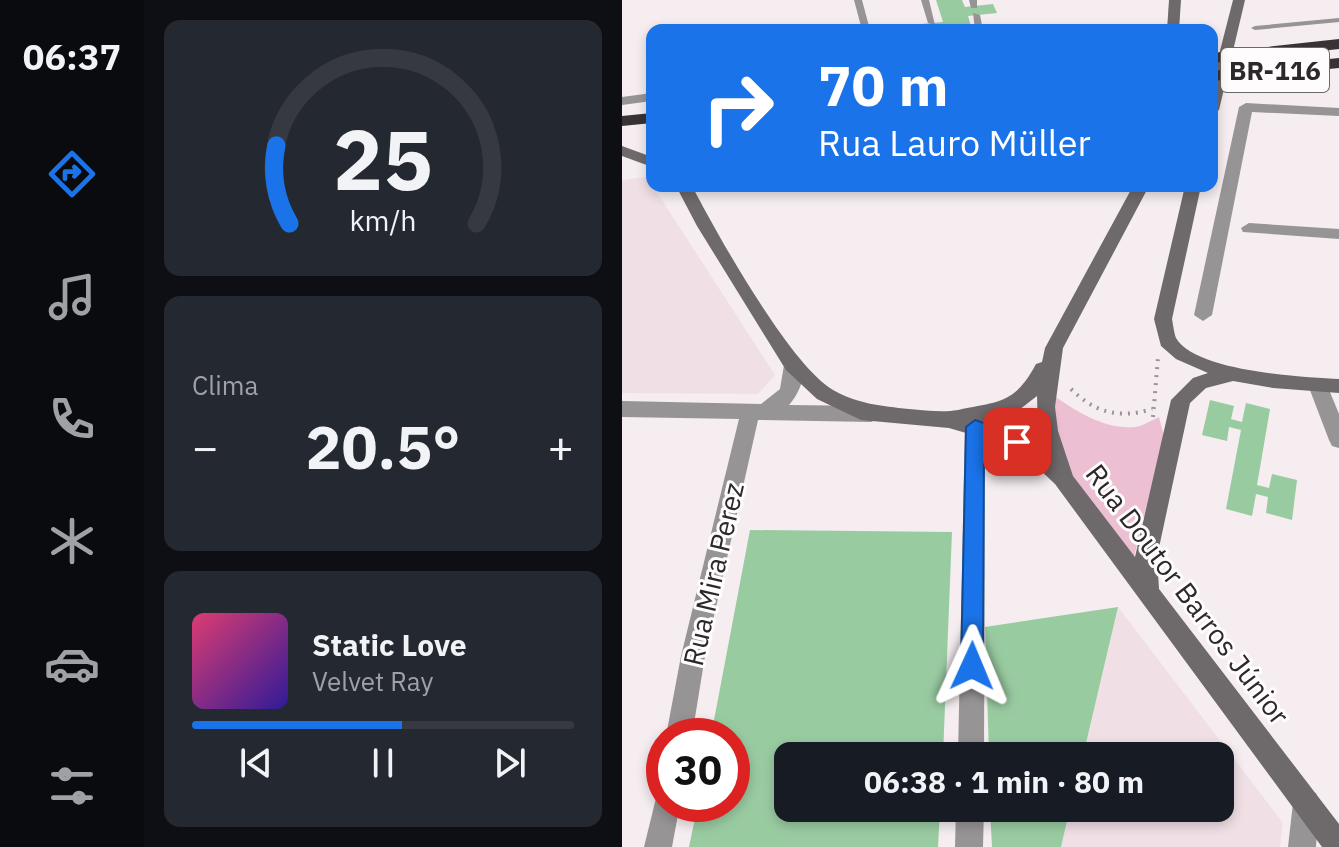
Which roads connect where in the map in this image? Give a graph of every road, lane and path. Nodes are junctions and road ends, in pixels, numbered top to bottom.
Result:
1 (858, 0) edge
2 (925, 0) edge
3 (1175, 0) edge
4 (1239, 0) edge
5 (1339, 20) edge
6 (932, 23) dead end
7 (864, 24) edge
8 (1174, 24) edge
9 (1255, 28) dead end
10 (1339, 44) edge
11 (1218, 57) edge
12 (1339, 63) edge
13 (1218, 75) edge
14 (1218, 86) edge
15 (646, 98) edge
16 (622, 101) edge
17 (1339, 112) edge
18 (622, 121) edge
19 (646, 129) edge
20 (646, 131) edge
21 (622, 137) edge
22 (622, 151) edge
23 (646, 160) edge
24 (687, 192) edge
25 (1138, 192) edge
26 (1192, 192) edge
27 (1249, 228) dead end
28 (1339, 234) edge
29 (1203, 315) dead end
30 (1054, 348) junction
31 (793, 365) junction
32 (1232, 374) junction
33 (1318, 385) junction
34 (1339, 386) edge
35 (1164, 403) dead end
36 (622, 409) edge
37 (756, 413) junction
38 (871, 414) junction
39 (949, 420) junction
40 (975, 427) junction
41 (1339, 440) edge
42 (1064, 480) junction
43 (1148, 590) junction
44 (682, 718) edge
45 (971, 742) edge
46 (1306, 803) junction
47 (663, 822) edge
48 (970, 822) edge
49 (658, 847) edge
50 (969, 847) edge
51 (1302, 847) edge
52 (1339, 847) edge

1 - 7 lane
2 - 6 lane
3 - 8 main road
4 - 14 main road
5 - 9 lane
10 - 11 highway, BR-116
12 - 13 highway, BR-116
15 - 16 street
17 - 29 street
18 - 19 highway
20 - 21 highway
22 - 23 main road
24 - 31 main road
25 - 30 main road, Rua Doutor Barros Júnior
26 - 32 main road
27 - 28 street
30 - 35 path
30 - 39 main road
30 - 42 main road, Rua Doutor Barros Júnior
31 - 37 street
31 - 38 main road
32 - 33 main road
32 - 43 main road
33 - 34 main road
33 - 41 street
36 - 37 street
37 - 38 street
37 - 44 street, Rua Mira Perez
38 - 39 main road
39 - 40 main road
40 - 42 main road
40 - 45 street
42 - 43 main road, Rua Doutor Barros Júnior
43 - 46 main road, Rua Doutor Barros Júnior
46 - 51 street
46 - 52 main road, Rua Doutor Barros Júnior
47 - 49 street
48 - 50 street

